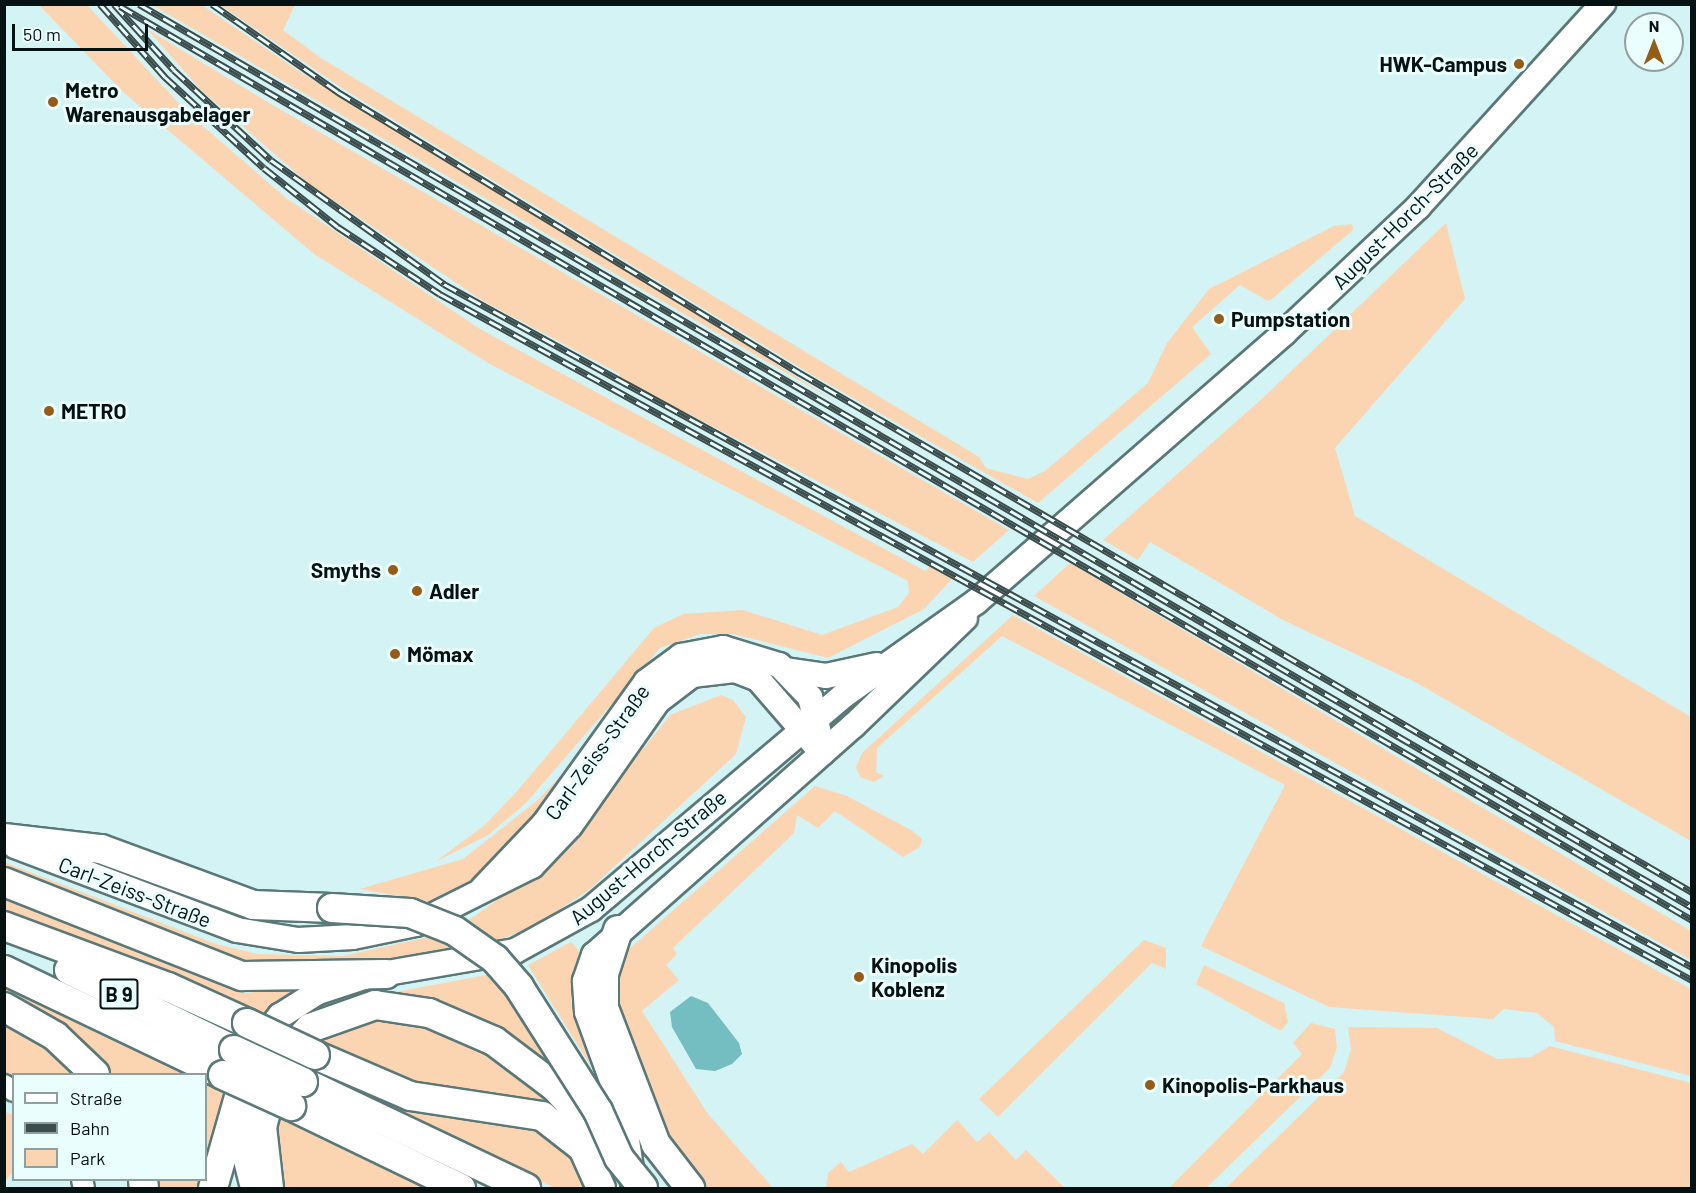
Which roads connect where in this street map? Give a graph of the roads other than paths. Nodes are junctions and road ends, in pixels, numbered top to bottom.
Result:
1 (1603, 4) edge
2 (976, 602) junction
3 (891, 661) junction
4 (786, 670) junction
5 (774, 700) junction
6 (808, 724) junction
7 (822, 753) junction
8 (765, 761) junction
9 (4, 839) edge
10 (4, 882) edge
11 (475, 896) junction
12 (4, 926) edge
13 (618, 930) junction
14 (4, 937) edge
15 (4, 970) edge
16 (386, 974) junction
17 (4, 1007) edge
18 (235, 1065) junction
19 (94, 1073) edge
20 (297, 1094) junction
21 (619, 1158) junction
22 (213, 1188) edge
23 (253, 1188) edge
24 (269, 1188) edge
25 (461, 1188) edge
26 (526, 1188) edge
27 (601, 1188) edge
28 (633, 1188) edge
29 (643, 1188) edge
30 (690, 1188) edge

1 - 2 main road, August-Horch-Straße
2 - 3 main road, August-Horch-Straße
2 - 7 main road, August-Horch-Straße
3 - 4 main road
3 - 6 main road, August-Horch-Straße
4 - 6 main road, Carl-Zeiss-Straße
4 - 11 main road, Carl-Zeiss-Straße
5 - 6 main road, Carl-Zeiss-Straße
5 - 8 main road
5 - 11 main road, Carl-Zeiss-Straße
6 - 7 main road, Carl-Zeiss-Straße
6 - 8 main road, August-Horch-Straße
7 - 13 main road, August-Horch-Straße
8 - 16 main road, August-Horch-Straße
9 - 11 main road, Carl-Zeiss-Straße
9 - 21 highway, bridge
10 - 16 highway
12 - 27 highway, bridge
13 - 28 main road, August-Horch-Straße
13 - 30 highway
14 - 18 highway, B 9
15 - 18 highway, B 9
16 - 18 main road, August-Horch-Straße
17 - 19 highway
18 - 20 highway, B 9, bridge
18 - 22 highway
18 - 23 main road, August-Horch-Straße
20 - 25 highway, B 9
20 - 26 highway, B 9
21 - 24 highway, bridge
21 - 29 highway, bridge

